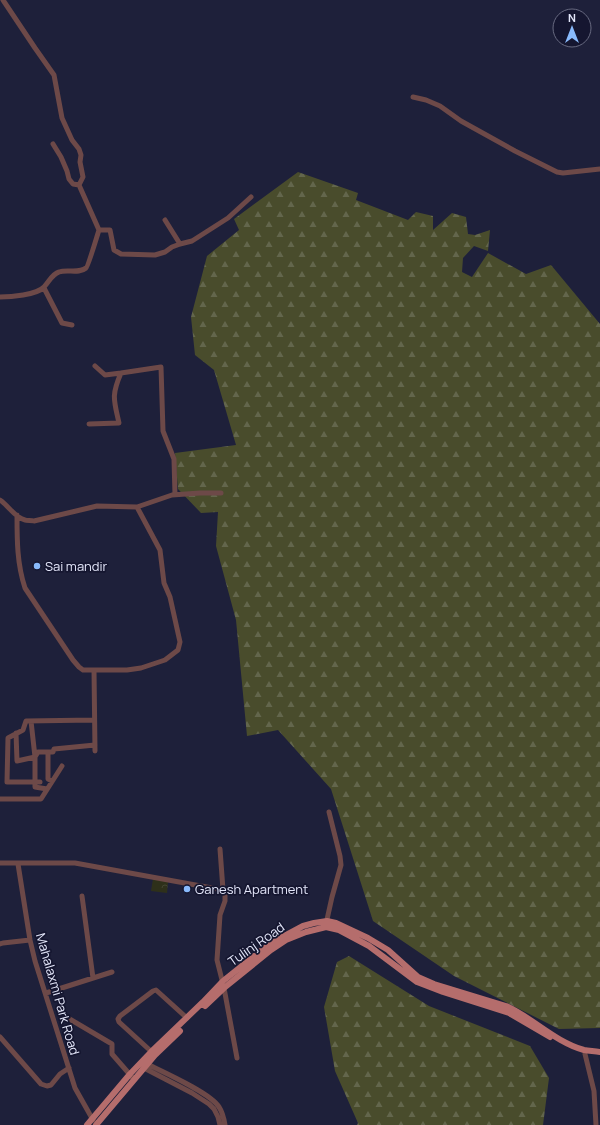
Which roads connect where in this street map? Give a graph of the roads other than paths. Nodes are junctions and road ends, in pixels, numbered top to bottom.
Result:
1 (3, 0) edge
2 (413, 97) dead end
3 (53, 144) dead end
4 (600, 169) edge
5 (79, 185) junction
6 (251, 197) dead end
7 (165, 220) dead end
8 (99, 230) junction
9 (180, 244) junction
10 (44, 288) junction
11 (0, 297) edge
12 (72, 325) dead end
13 (95, 366) dead end
14 (121, 373) junction
15 (89, 424) dead end
16 (221, 493) dead end
17 (175, 495) junction
18 (0, 500) edge
19 (137, 507) junction
20 (17, 515) junction
21 (94, 670) junction
22 (94, 720) junction
23 (31, 721) junction
24 (16, 733) junction
25 (48, 752) junction
26 (35, 757) junction
27 (62, 766) dead end
28 (52, 781) junction
29 (38, 782) junction
30 (47, 789) junction
31 (0, 800) edge
32 (329, 812) dead end
33 (220, 849) dead end
34 (0, 863) edge
35 (18, 864) junction
36 (223, 890) junction
37 (82, 896) dead end
38 (326, 924) junction
39 (30, 940) junction
40 (0, 944) edge
41 (112, 972) dead end
42 (93, 978) junction
43 (223, 985) junction
44 (46, 993) junction
45 (68, 1018) dead end
46 (187, 1018) junction
47 (0, 1037) edge
48 (585, 1052) junction
49 (600, 1052) edge
50 (153, 1053) junction
51 (600, 1056) edge
52 (237, 1058) dead end
53 (143, 1065) junction
54 (69, 1068) junction
55 (132, 1077) junction
56 (92, 1118) junction
57 (87, 1125) edge
58 (96, 1125) edge
59 (220, 1125) edge
60 (225, 1125) edge
61 (596, 1125) edge

1 - 5 street
2 - 4 street
3 - 5 street
5 - 8 street
6 - 9 street
7 - 9 street
8 - 9 street
8 - 10 street
10 - 11 street
10 - 12 street
13 - 14 street
14 - 15 street
14 - 17 street
16 - 17 street
17 - 19 street
18 - 20 street
19 - 20 street
19 - 21 street
20 - 21 street
21 - 22 street
22 - 23 street
22 - 25 street
23 - 24 street
23 - 26 street
24 - 26 street
24 - 29 street
25 - 26 street
25 - 28 street
26 - 29 street
27 - 28 street
28 - 30 street
29 - 30 street
30 - 31 street
32 - 38 street
33 - 36 street
34 - 35 street
35 - 36 street
35 - 39 street, Mahalaxmi Park Road
36 - 43 street
37 - 42 street
38 - 43 main road, Tulinj Road
38 - 48 main road
39 - 40 street
39 - 44 street, Mahalaxmi Park Road
41 - 42 street
42 - 44 street
43 - 46 main road, Tulinj Road
43 - 50 main road, Tulinj Road
43 - 52 street
44 - 54 street, Mahalaxmi Park Road
45 - 55 street
46 - 50 main road, Tulinj Road
46 - 50 street
47 - 54 street
48 - 49 main road
48 - 51 main road
48 - 61 street
50 - 53 main road, Tulinj Road
53 - 55 main road, Tulinj Road
53 - 59 street
53 - 60 street
54 - 56 street, Mahalaxmi Park Road
55 - 56 main road, Tulinj Road
55 - 58 main road, Tulinj Road
56 - 57 main road, Tulinj Road
56 - 58 street, Mahalaxmi Park Road

